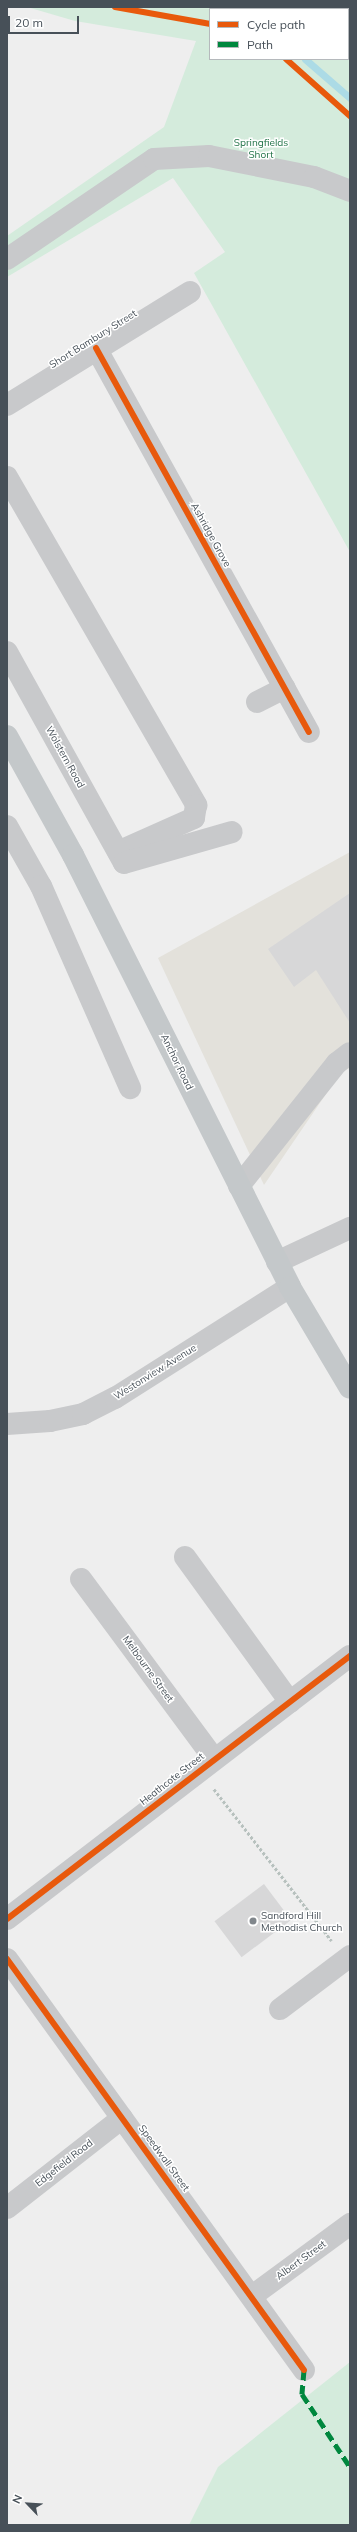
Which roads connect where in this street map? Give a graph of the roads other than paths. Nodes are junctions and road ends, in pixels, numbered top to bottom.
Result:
1 (350, 192) edge
2 (7, 260) edge
3 (190, 292) dead end
4 (96, 348) junction
5 (7, 405) edge
6 (7, 477) edge
7 (7, 652) edge
8 (285, 688) junction
9 (257, 702) dead end
10 (309, 732) dead end
11 (7, 736) edge
12 (9, 831) edge
13 (232, 832) dead end
14 (121, 857) junction
15 (350, 1053) edge
16 (130, 1088) dead end
17 (239, 1186) junction
18 (350, 1228) edge
19 (277, 1262) junction
20 (290, 1286) junction
21 (350, 1388) edge
22 (7, 1423) edge
23 (185, 1557) dead end
24 (81, 1579) dead end
25 (350, 1656) edge
26 (290, 1702) junction
27 (207, 1764) junction
28 (7, 1919) edge
29 (348, 1958) edge
30 (7, 1959) edge
31 (280, 2009) dead end
32 (122, 2118) junction
33 (7, 2208) edge
34 (350, 2224) edge
35 (252, 2296) junction
36 (304, 2370) dead end

1 - 2 street
3 - 4 street, Short Bambury Street
4 - 5 street, Short Bambury Street
4 - 8 street, Ashridge Grove
6 - 14 street
7 - 14 street, Wolstern Road
8 - 9 street
8 - 10 street, Ashridge Grove
11 - 17 main road, Anchor Road
12 - 16 street
13 - 14 street
15 - 17 street
17 - 19 main road, Anchor Road
18 - 19 street
19 - 20 main road, Anchor Road
20 - 21 main road, Anchor Road
20 - 22 street, Westonview Avenue
23 - 26 street
24 - 27 street, Melbourne Street
25 - 26 street, Heathcote Street
26 - 27 street, Heathcote Street
27 - 28 street, Heathcote Street
29 - 31 street
30 - 32 street, Speedwall Street
32 - 33 street, Edgefield Road
32 - 35 street, Speedwall Street
34 - 35 street, Albert Street
35 - 36 street, Speedwall Street

